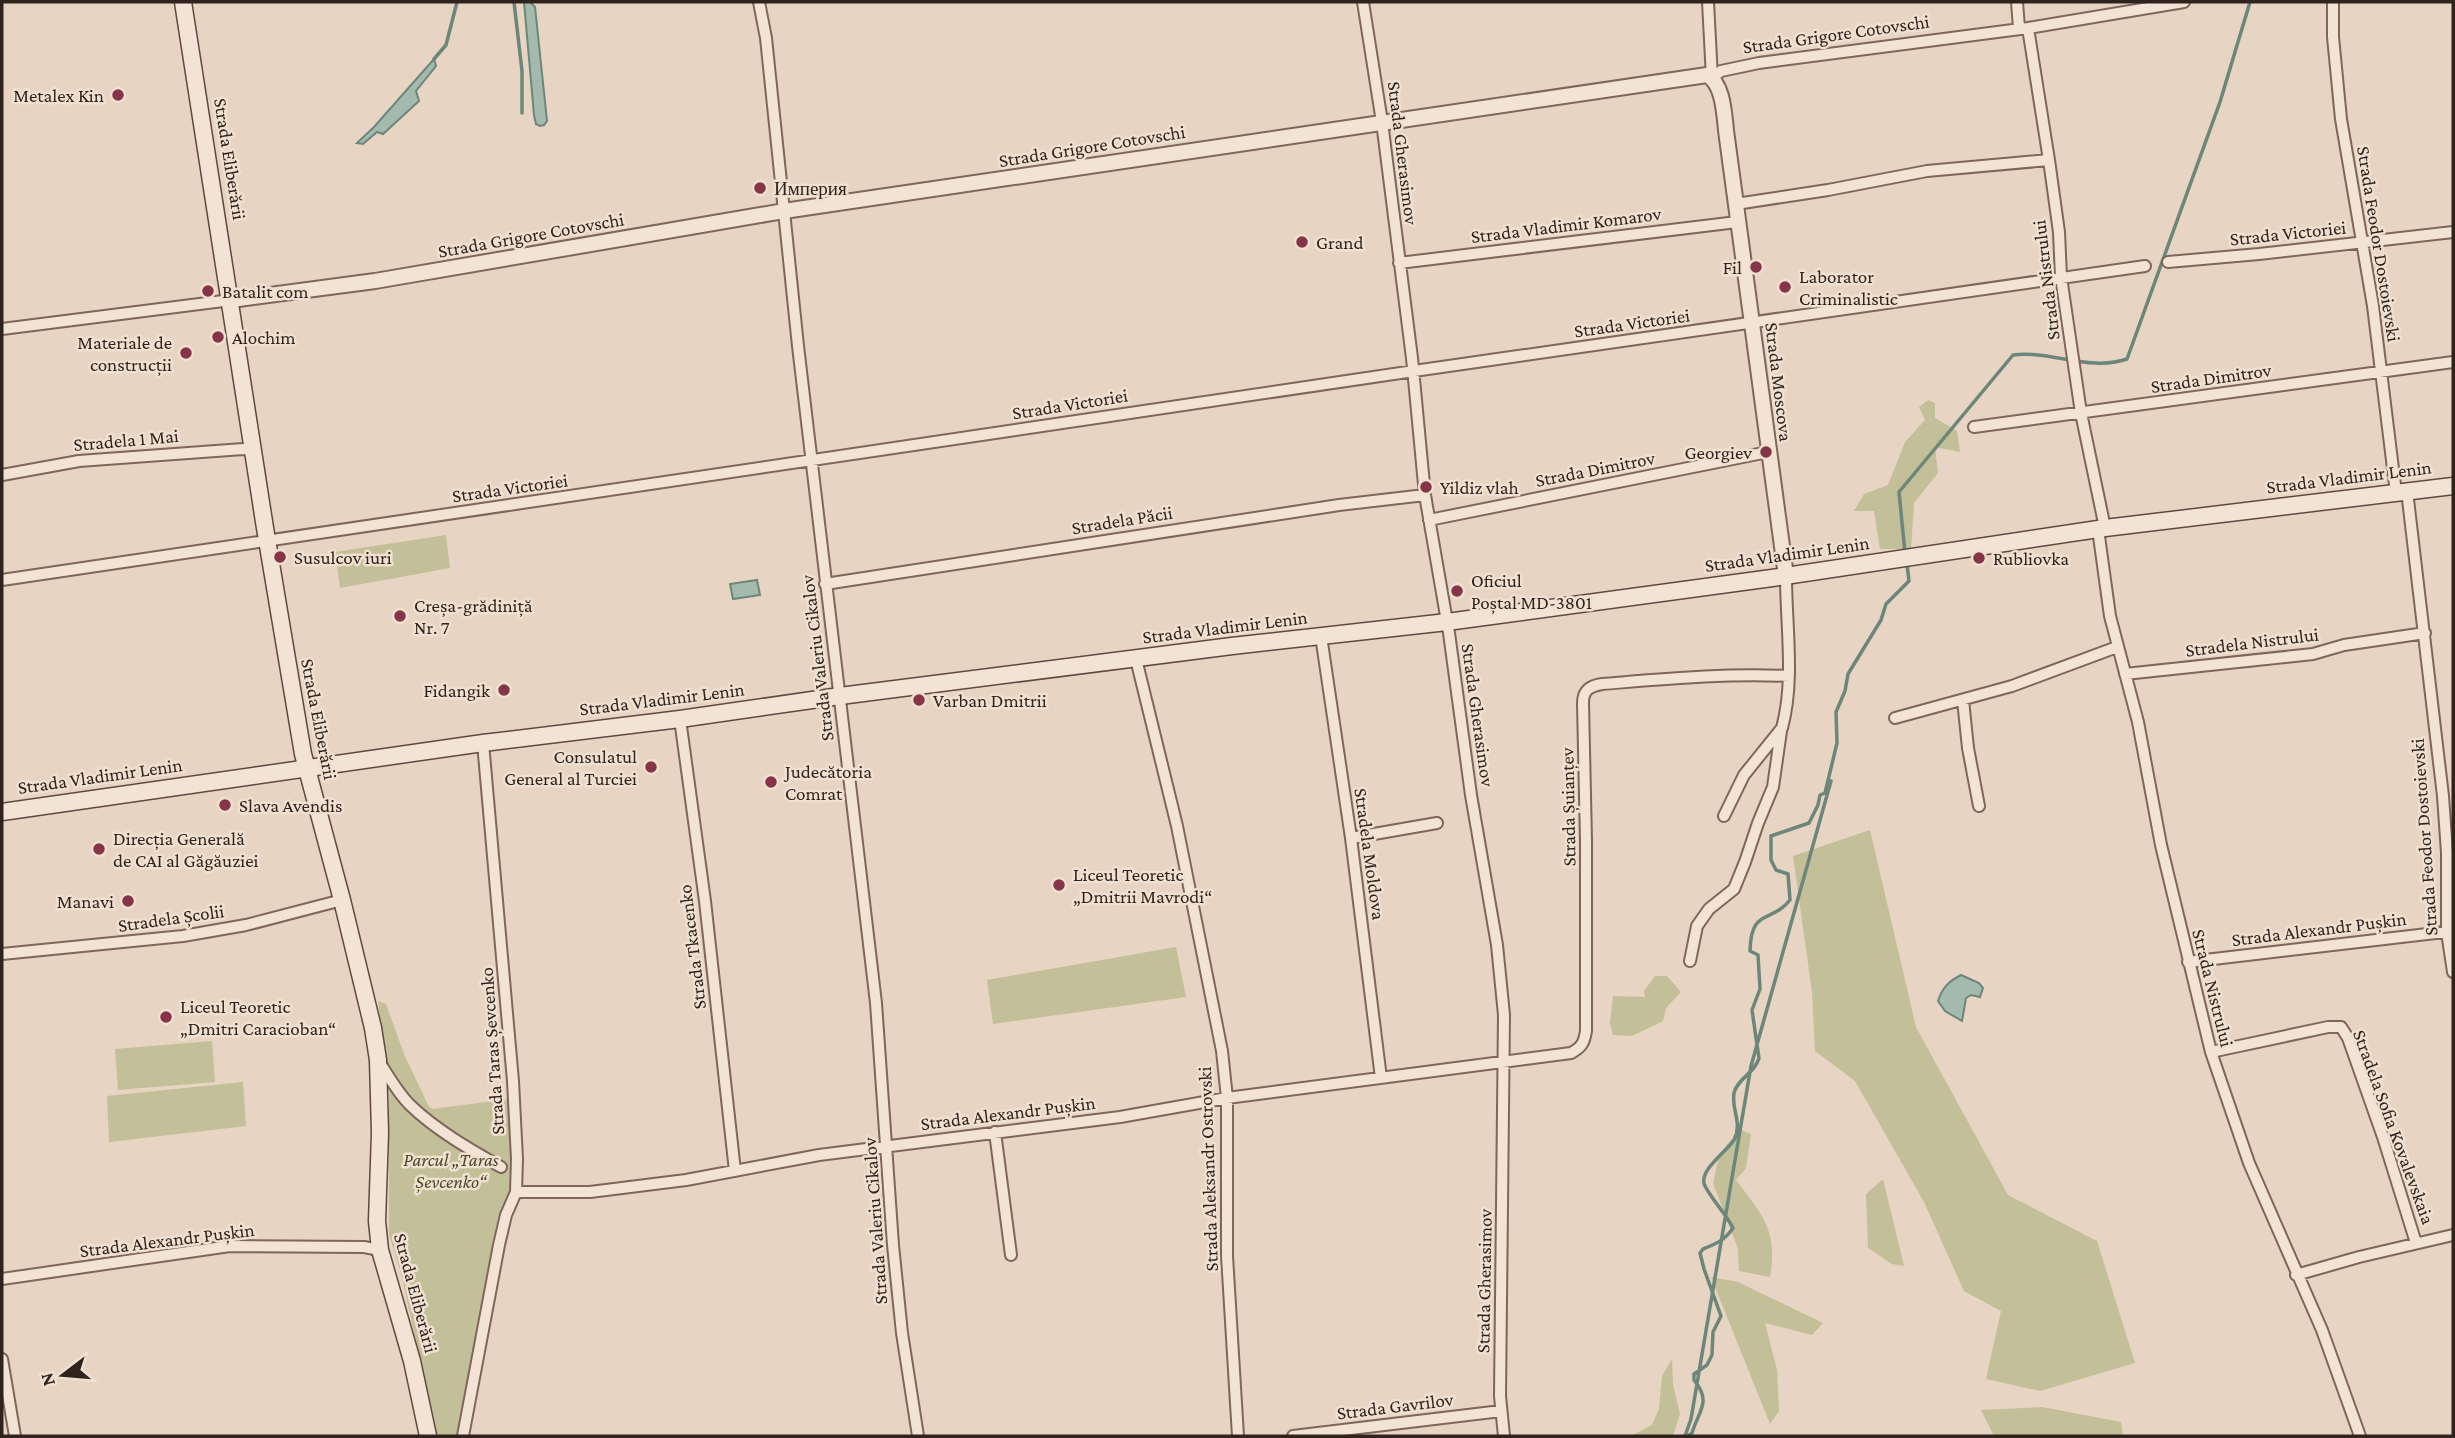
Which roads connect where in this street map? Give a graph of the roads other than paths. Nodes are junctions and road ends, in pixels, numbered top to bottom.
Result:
1 (183, 2) edge
2 (759, 2) edge
3 (1363, 2) edge
4 (1708, 2) edge
5 (2017, 2) edge
6 (2184, 2) edge
7 (2333, 2) edge
8 (2024, 28) junction
9 (1712, 78) junction
10 (1382, 122) junction
11 (2049, 160) junction
12 (1736, 204) junction
13 (784, 211) junction
14 (1737, 222) junction
15 (2453, 232) edge
16 (2364, 242) junction
17 (2168, 262) dead end
18 (1399, 263) junction
19 (2145, 266) dead end
20 (2061, 277) junction
21 (231, 300) junction
22 (1752, 324) junction
23 (2, 329) edge
24 (2453, 362) edge
25 (1414, 371) junction
26 (2382, 371) junction
27 (2081, 413) junction
28 (1974, 427) dead end
29 (254, 450) junction
30 (1768, 452) junction
31 (812, 461) junction
32 (2, 475) edge
33 (2453, 486) edge
34 (2402, 492) junction
35 (1425, 495) junction
36 (1429, 520) junction
37 (2102, 529) junction
38 (267, 541) junction
39 (1786, 576) junction
40 (2, 580) edge
41 (825, 584) junction
42 (1447, 622) junction
43 (2425, 633) junction
44 (1321, 636) junction
45 (2117, 647) junction
46 (1136, 659) junction
47 (2125, 674) junction
48 (1788, 676) junction
49 (840, 696) junction
50 (1963, 700) junction
51 (1895, 718) dead end
52 (680, 719) junction
53 (1782, 728) junction
54 (483, 743) junction
55 (305, 768) junction
56 (1979, 806) dead end
57 (2, 812) edge
58 (1724, 816) dead end
59 (1437, 822) dead end
60 (1351, 838) junction
61 (342, 900) junction
62 (2450, 932) edge
63 (2, 954) edge
64 (1690, 961) dead end
65 (2188, 962) junction
66 (2453, 972) edge
67 (2211, 1052) junction
68 (378, 1060) junction
69 (1504, 1062) junction
70 (1381, 1077) junction
71 (1227, 1098) junction
72 (995, 1132) junction
73 (887, 1146) junction
74 (501, 1167) dead end
75 (735, 1171) junction
76 (516, 1192) junction
77 (2453, 1235) edge
78 (2416, 1243) junction
79 (380, 1250) junction
80 (1011, 1255) dead end
81 (2296, 1275) junction
82 (2, 1279) edge
83 (2, 1359) edge
84 (1501, 1411) junction
85 (15, 1436) edge
86 (428, 1436) edge
87 (463, 1436) edge
88 (918, 1436) edge
89 (1238, 1436) edge
90 (1293, 1436) edge
91 (1504, 1436) edge
92 (2360, 1436) edge

1 - 21 main road, Strada Eliberării
2 - 13 street, Strada Valeriu Cikalov
3 - 10 street, Strada Gherasimov
4 - 9 street, Strada Moscova
5 - 8 street, Strada Nistrului
6 - 8 street, Strada Grigore Cotovschi
7 - 16 street, Strada Feodor Dostoievski
8 - 9 street, Strada Grigore Cotovschi
8 - 11 street, Strada Nistrului
9 - 10 street, Strada Grigore Cotovschi
9 - 12 street, Strada Moscova
10 - 13 street, Strada Grigore Cotovschi
10 - 18 street, Strada Gherasimov
11 - 12 street
11 - 20 street, Strada Nistrului
12 - 14 street, Strada Moscova
13 - 21 street, Strada Grigore Cotovschi
13 - 31 street, Strada Valeriu Cikalov
14 - 18 street, Strada Vladimir Komarov
14 - 22 street, Strada Moscova
15 - 16 street, Strada Victoriei
16 - 17 street, Strada Victoriei
16 - 26 street, Strada Feodor Dostoievski
18 - 25 street, Strada Gherasimov
19 - 20 street, Strada Victoriei
20 - 22 street, Strada Victoriei
20 - 27 street, Strada Nistrului
21 - 23 street, Strada Grigore Cotovschi
21 - 29 main road, Strada Eliberării
22 - 25 street, Strada Victoriei
22 - 30 street, Strada Moscova
24 - 26 street, Strada Dimitrov
25 - 31 street, Strada Victoriei
25 - 35 street, Strada Gherasimov
26 - 27 street, Strada Dimitrov
26 - 34 street, Strada Feodor Dostoievski
27 - 28 street, Strada Dimitrov
27 - 37 street, Strada Nistrului
29 - 32 street, Stradela 1 Mai
29 - 38 main road, Strada Eliberării
30 - 36 street, Strada Dimitrov
30 - 39 street, Strada Moscova
31 - 38 street, Strada Victoriei
31 - 41 street, Strada Valeriu Cikalov
33 - 34 main road, Strada Vladimir Lenin
34 - 37 main road, Strada Vladimir Lenin
34 - 43 street, Strada Feodor Dostoievski
35 - 36 street, Strada Gherasimov
35 - 41 street, Stradela Păcii
36 - 42 street, Strada Gherasimov
37 - 39 main road, Strada Vladimir Lenin
37 - 45 street, Strada Nistrului
38 - 40 street, Strada Victoriei
38 - 55 main road, Strada Eliberării
39 - 42 main road, Strada Vladimir Lenin
39 - 48 street, Strada Moscova
41 - 49 street, Strada Valeriu Cikalov
42 - 44 main road, Strada Vladimir Lenin
42 - 69 street, Strada Gherasimov
43 - 47 street, Stradela Nistrului
43 - 62 street, Strada Feodor Dostoievski
44 - 46 main road, Strada Vladimir Lenin
44 - 60 street, Stradela Moldova
45 - 47 street, Strada Nistrului
45 - 50 street
46 - 49 main road, Strada Vladimir Lenin
46 - 71 street, Strada Aleksandr Ostrovski
47 - 65 street, Strada Nistrului
48 - 53 street, Strada Moscova
48 - 69 street, Strada Șuianțev
49 - 52 main road, Strada Vladimir Lenin
49 - 73 street, Strada Valeriu Cikalov
50 - 51 street
50 - 56 street
52 - 54 main road, Strada Vladimir Lenin
52 - 75 street, Strada Tkacenko
53 - 58 street, Strada Moscova
53 - 64 street, Strada Moscova
54 - 55 main road, Strada Vladimir Lenin
54 - 76 street, Strada Taras Șevcenko
55 - 57 main road, Strada Vladimir Lenin
55 - 61 main road, Strada Eliberării
59 - 60 street
60 - 70 street, Stradela Moldova
61 - 63 street, Stradela Școlii
61 - 68 main road, Strada Eliberării
62 - 65 street, Strada Alexandr Pușkin
62 - 66 street, Strada Feodor Dostoievski
65 - 67 street, Strada Nistrului
67 - 78 street, Stradela Sofia Kovalevskaia
67 - 81 street, Strada Nistrului
68 - 74 street
68 - 79 main road, Strada Eliberării
69 - 70 street, Strada Alexandr Pușkin
69 - 84 street, Strada Gherasimov
70 - 71 street, Strada Alexandr Pușkin
71 - 72 street, Strada Alexandr Pușkin
71 - 89 street, Strada Aleksandr Ostrovski
72 - 73 street, Strada Alexandr Pușkin
72 - 80 street
73 - 75 street, Strada Alexandr Pușkin
73 - 88 street, Strada Valeriu Cikalov
75 - 76 street, Strada Alexandr Pușkin
76 - 87 street, Strada Taras Șevcenko
77 - 78 street
78 - 81 street
79 - 82 street, Strada Alexandr Pușkin
79 - 86 main road, Strada Eliberării
81 - 92 street, Strada Nistrului
83 - 85 street
84 - 90 street, Strada Gavrilov
84 - 91 street, Strada Gherasimov

